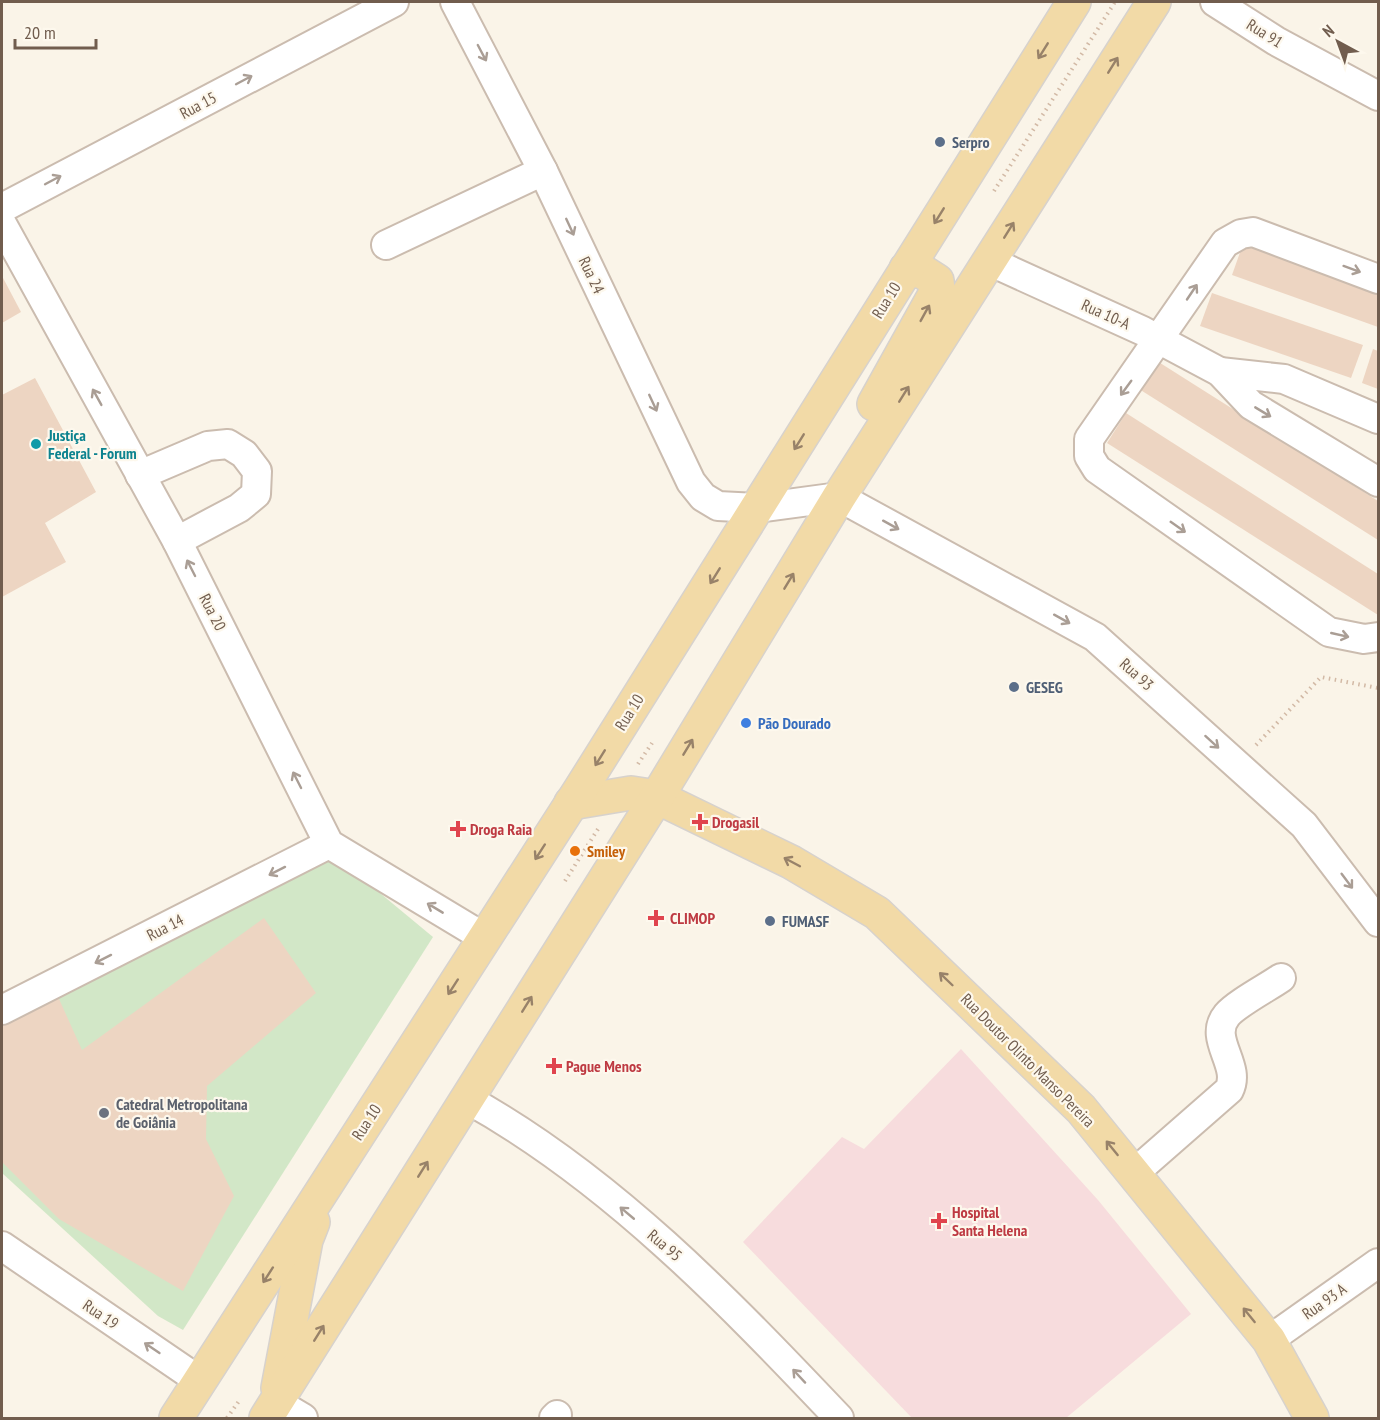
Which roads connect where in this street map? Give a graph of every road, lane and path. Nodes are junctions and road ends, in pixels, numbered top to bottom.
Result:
1 (394, 2) edge
2 (455, 2) edge
3 (1074, 2) edge
4 (1114, 2) edge
5 (1154, 2) edge
6 (1215, 2) edge
7 (1378, 96) edge
8 (543, 171) junction
9 (987, 201) dead end
10 (2, 208) edge
11 (2, 224) edge
12 (386, 245) dead end
13 (989, 261) junction
14 (906, 268) junction
15 (1378, 279) edge
16 (1151, 336) junction
17 (1220, 372) junction
18 (1378, 419) edge
19 (861, 462) junction
20 (140, 475) junction
21 (1378, 482) edge
22 (839, 497) junction
23 (757, 508) junction
24 (177, 541) junction
25 (1378, 637) edge
26 (1378, 688) edge
27 (657, 735) dead end
28 (1237, 765) junction
29 (619, 795) junction
30 (657, 797) junction
31 (571, 803) junction
32 (329, 844) junction
33 (561, 888) dead end
34 (1378, 922) edge
35 (485, 938) junction
36 (1281, 978) dead end
37 (2, 1010) edge
38 (467, 1099) junction
39 (1133, 1174) junction
40 (330, 1178) junction
41 (2, 1246) edge
42 (1378, 1263) edge
43 (1269, 1340) junction
44 (200, 1381) junction
45 (240, 1399) dead end
46 (271, 1410) edge
47 (176, 1419) edge
48 (227, 1419) edge
49 (303, 1419) edge
50 (839, 1419) edge
51 (1312, 1419) edge

10 -> 1 street, Rua 15
2 -> 8 street, Rua 24
3 -> 14 main road, Rua 10
4 - 9 path
13 -> 5 main road
6 - 7 street, Rua 91
8 - 12 street
8 -> 23 street, Rua 24
20 -> 11 street, Rua 20
13 - 16 street, Rua 10-A
19 -> 13 main road
19 -> 14 main road
14 -> 23 main road, Rua 10
16 -> 15 street
16 - 17 street, Rua 10-A
16 -> 25 street
17 - 18 street
17 -> 21 street
19 - 22 main road
20 - 24 street, Rua 20
20 - 24 street
22 - 23 street, Rua 24
22 -> 28 street, Rua 93
30 -> 22 main road
23 -> 31 main road, Rua 10
32 -> 24 street, Rua 20
26 - 28 path
27 - 29 path
28 -> 34 street, Rua 93
29 - 30 main road
29 - 31 main road
29 - 33 path
38 -> 30 main road
39 -> 30 main road, Rua Doutor Olinto Manso Pereira
31 -> 35 main road, Rua 10
35 -> 32 street
32 -> 37 street, Rua 14
35 -> 40 main road, Rua 10
36 - 39 street
46 -> 38 main road
50 -> 38 street, Rua 95
43 -> 39 main road, Rua Doutor Olinto Manso Pereira
40 -> 44 main road, Rua 10
40 - 46 main road
44 -> 41 street, Rua 19
42 - 43 street, Rua 93 A
43 - 51 main road, Rua Doutor Olinto Manso Pereira
44 - 47 main road, Rua 10
45 - 48 path
46 - 49 street

